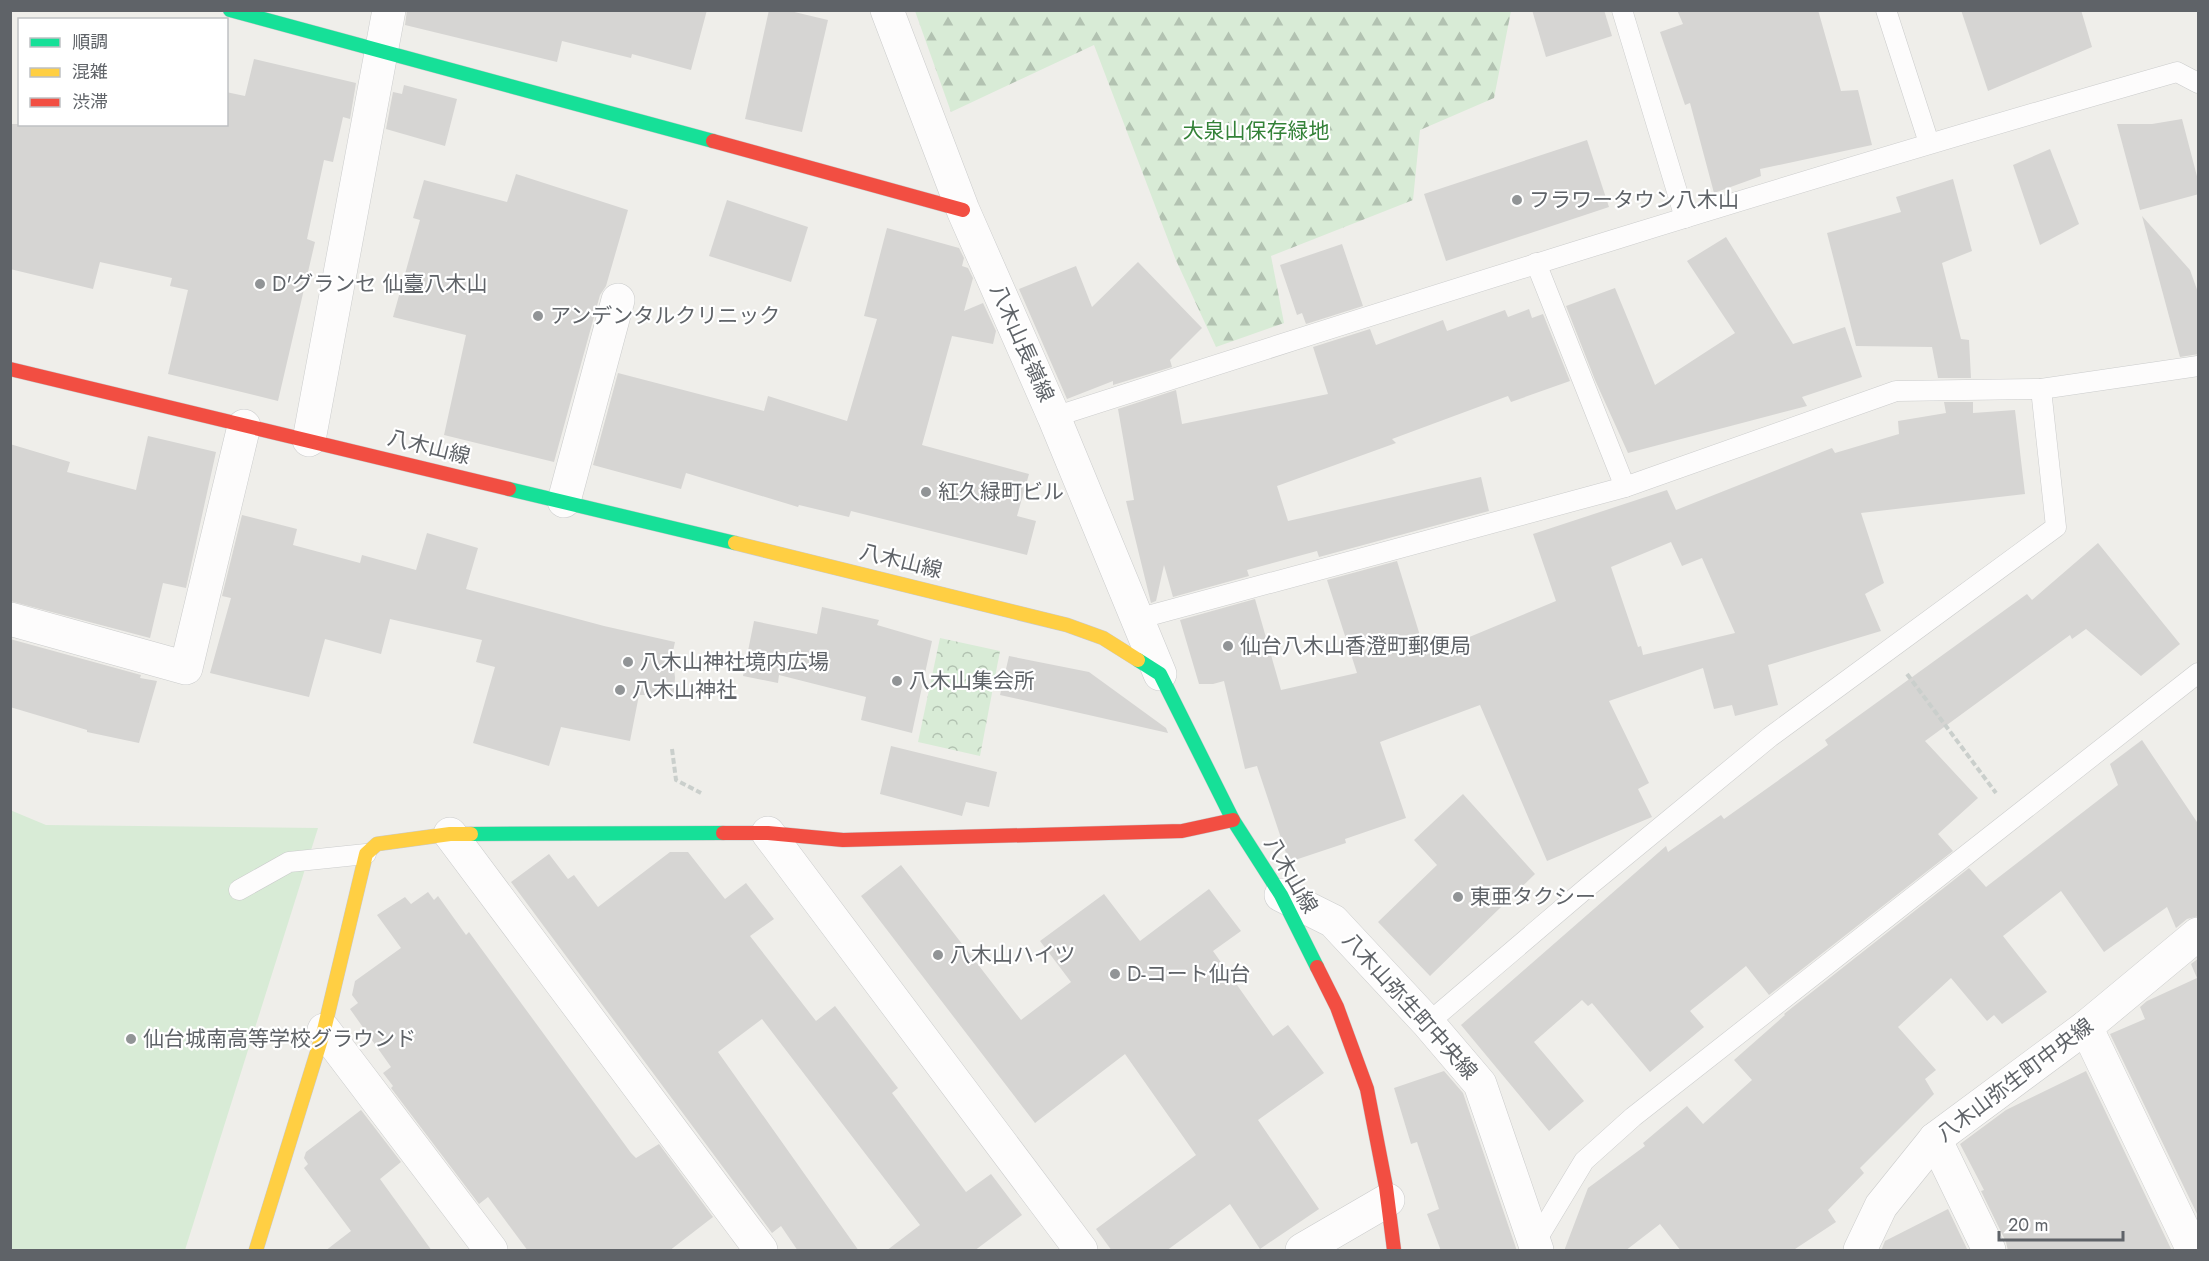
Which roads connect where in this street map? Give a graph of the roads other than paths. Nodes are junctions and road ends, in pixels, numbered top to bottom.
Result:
1 (230, 10) edge
2 (389, 10) edge
3 (887, 10) edge
4 (1622, 10) edge
5 (1886, 10) edge
6 (382, 50) junction
7 (2199, 83) edge
8 (1929, 142) junction
9 (963, 210) junction
10 (1685, 218) junction
11 (1536, 263) junction
12 (618, 300) dead end
13 (2199, 366) edge
14 (10, 369) edge
15 (2041, 389) junction
16 (1054, 417) junction
17 (244, 426) junction
18 (309, 440) junction
19 (1624, 487) junction
20 (564, 501) junction
21 (10, 619) edge
22 (1137, 619) junction
23 (2199, 673) edge
24 (1160, 674) junction
25 (1233, 819) junction
26 (768, 833) junction
27 (450, 834) junction
28 (366, 854) junction
29 (239, 890) dead end
30 (1281, 895) junction
31 (2199, 934) edge
32 (1428, 1023) junction
33 (2086, 1027) junction
34 (324, 1030) junction
35 (1935, 1139) junction
36 (1388, 1200) junction
37 (1535, 1247) edge
38 (1078, 1249) edge
39 (256, 1251) edge
40 (491, 1251) edge
41 (761, 1251) edge
42 (1302, 1251) edge
43 (1394, 1251) edge
44 (1860, 1251) edge
45 (1989, 1251) edge
46 (2193, 1251) edge

1 - 6 street
2 - 6 street
3 - 9 street, 八木山長嶺線
4 - 10 lane
5 - 8 lane
6 - 9 street
6 - 18 street
7 - 8 lane
8 - 10 lane
9 - 16 street, 八木山長嶺線
10 - 11 lane
11 - 16 lane
11 - 19 lane
12 - 20 street
13 - 15 lane
14 - 17 street, 八木山線
15 - 19 lane
15 - 32 lane
16 - 22 street, 八木山長嶺線
17 - 18 street, 八木山線
17 - 21 street
18 - 20 street, 八木山線
19 - 22 lane
20 - 24 street, 八木山線
22 - 24 street, 八木山長嶺線
23 - 37 lane
24 - 25 street, 八木山線
25 - 26 street
25 - 30 street, 八木山線
26 - 27 street
26 - 38 street
27 - 28 street
27 - 41 street
28 - 29 lane
28 - 34 street
30 - 32 street, 八木山弥生町中央線
30 - 36 street, 八木山線
31 - 33 street, 八木山弥生町中央線
32 - 37 street, 八木山弥生町中央線
33 - 35 street, 八木山弥生町中央線
33 - 46 street
34 - 39 street
34 - 40 street
35 - 44 street, 八木山弥生町中央線
35 - 45 street
36 - 42 street
36 - 43 street, 八木山線

